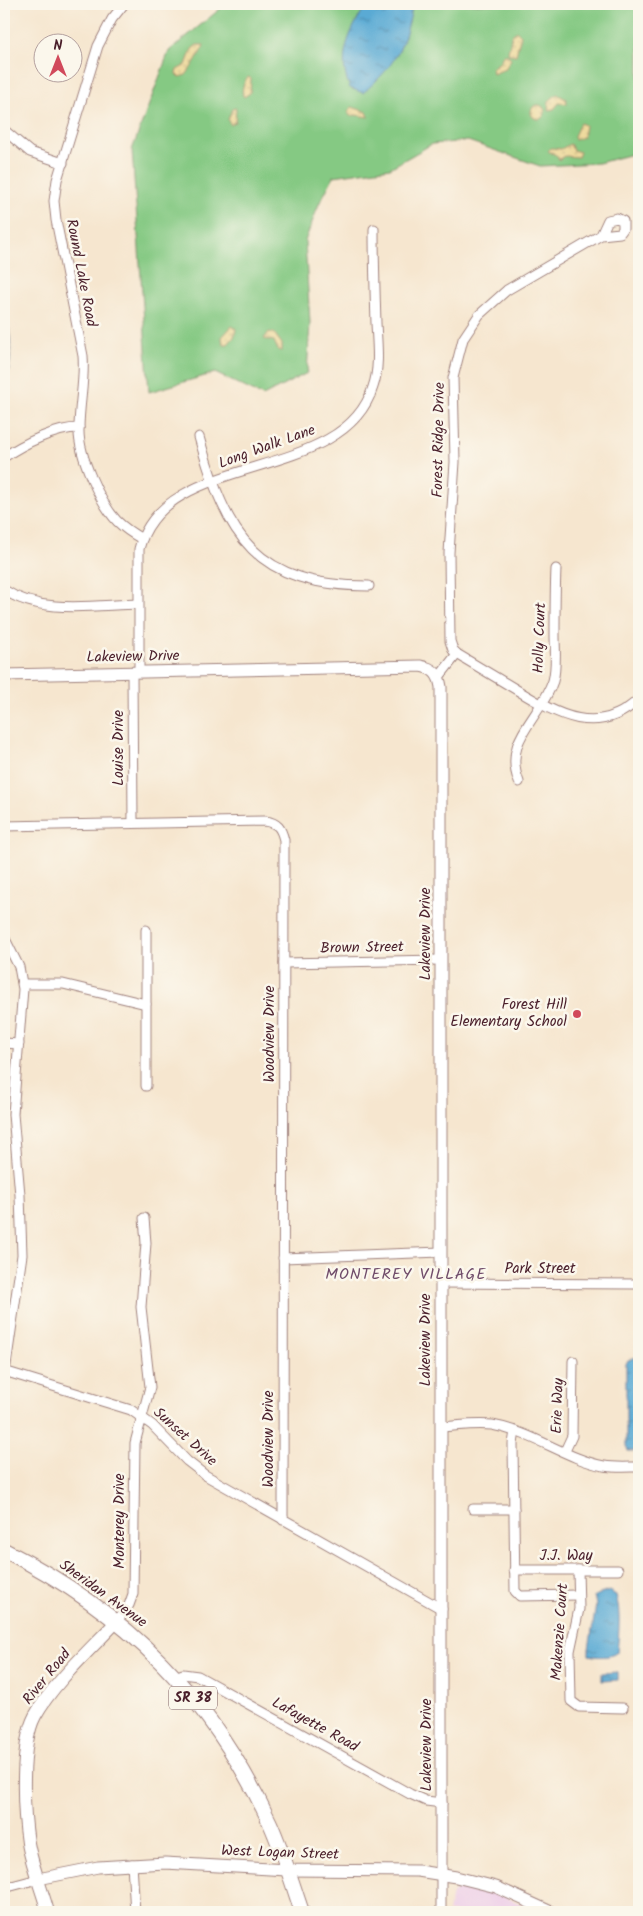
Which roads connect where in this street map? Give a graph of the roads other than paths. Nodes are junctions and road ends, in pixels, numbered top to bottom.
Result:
1 (124, 4) edge
2 (4, 130) edge
3 (63, 163) junction
4 (374, 229) dead end
5 (601, 235) dead end
6 (79, 428) junction
7 (199, 437) dead end
8 (4, 457) edge
9 (212, 482) junction
10 (142, 539) junction
11 (556, 569) dead end
12 (369, 586) dead end
13 (4, 590) edge
14 (138, 604) junction
15 (457, 654) junction
16 (136, 672) junction
17 (4, 675) edge
18 (439, 677) junction
19 (639, 698) edge
20 (540, 704) junction
21 (519, 782) dead end
22 (133, 823) junction
23 (4, 826) edge
24 (146, 930) dead end
25 (4, 937) edge
26 (440, 960) junction
27 (284, 963) junction
28 (23, 984) junction
29 (146, 1004) junction
30 (4, 1043) edge
31 (19, 1044) junction
32 (146, 1086) dead end
33 (144, 1218) dead end
34 (441, 1252) junction
35 (283, 1258) junction
36 (441, 1283) junction
37 (639, 1284) edge
38 (572, 1361) dead end
39 (4, 1372) edge
40 (142, 1417) junction
41 (441, 1427) junction
42 (515, 1431) junction
43 (565, 1452) junction
44 (639, 1467) edge
45 (473, 1509) dead end
46 (514, 1509) junction
47 (283, 1520) junction
48 (4, 1550) edge
49 (514, 1570) junction
50 (578, 1570) junction
51 (618, 1570) dead end
52 (578, 1595) junction
53 (442, 1609) junction
54 (117, 1621) junction
55 (175, 1677) junction
56 (623, 1708) dead end
57 (442, 1803) junction
58 (132, 1864) junction
59 (287, 1870) junction
60 (441, 1874) junction
61 (38, 1879) junction
62 (4, 1888) edge
63 (48, 1912) edge
64 (135, 1912) edge
65 (302, 1912) edge
66 (441, 1912) edge
67 (551, 1912) edge

1 - 3 street, Round Lake Road
2 - 3 street
3 - 6 street, Round Lake Road
4 - 9 street, Long Walk Lane
5 - 15 street, Forest Ridge Drive
6 - 8 street
6 - 10 street, Round Lake Road
7 - 9 street
9 - 10 street, Long Walk Lane
9 - 12 street
10 - 14 street, Long Walk Lane
11 - 20 street, Holly Court
13 - 14 street
14 - 16 street, Long Walk Lane
15 - 18 street
15 - 20 street
16 - 17 street, Lakeview Drive
16 - 18 street, Lakeview Drive
16 - 22 street, Louise Drive
18 - 26 street, Lakeview Drive
19 - 20 street
20 - 21 street, Holly Court
22 - 23 street, Woodview Drive
22 - 27 street, Woodview Drive
24 - 29 street
25 - 28 street
26 - 27 street, Brown Street
26 - 34 street, Lakeview Drive
27 - 35 street, Woodview Drive
28 - 29 street
28 - 31 street
29 - 32 street
30 - 31 street
31 - 39 street
33 - 40 street, Monterey Drive
34 - 35 street
34 - 36 street, Lakeview Drive
35 - 47 street, Woodview Drive
36 - 37 street, Park Street
36 - 41 street, Lakeview Drive
38 - 43 street, Erie Way
39 - 40 street, Sunset Drive
40 - 47 street, Sunset Drive
40 - 54 street, Monterey Drive
41 - 42 street
41 - 53 street, Lakeview Drive
42 - 43 street
42 - 46 street
43 - 44 street
45 - 46 street
46 - 49 street
47 - 53 street, Sunset Drive
48 - 54 main road, Sheridan Avenue / SR 38
49 - 50 street, J.J. Way
49 - 52 street
50 - 51 street, J.J. Way
50 - 52 street, Makenzie Court
52 - 56 street, Makenzie Court
53 - 57 street, Lakeview Drive
54 - 55 main road, Sheridan Avenue / SR 38
54 - 61 main road, River Road
55 - 57 street, Lafayette Road
55 - 59 main road, Sheridan Avenue / SR 38
57 - 60 street, Lakeview Drive
58 - 59 street, West Logan Street
58 - 61 street, West Logan Street
58 - 64 street
59 - 60 street, West Logan Street
59 - 65 main road, Sheridan Avenue / SR 38
60 - 66 street, Lakeview Drive
60 - 67 street, West Logan Street
61 - 62 street, West Logan Street
61 - 63 main road, River Road

